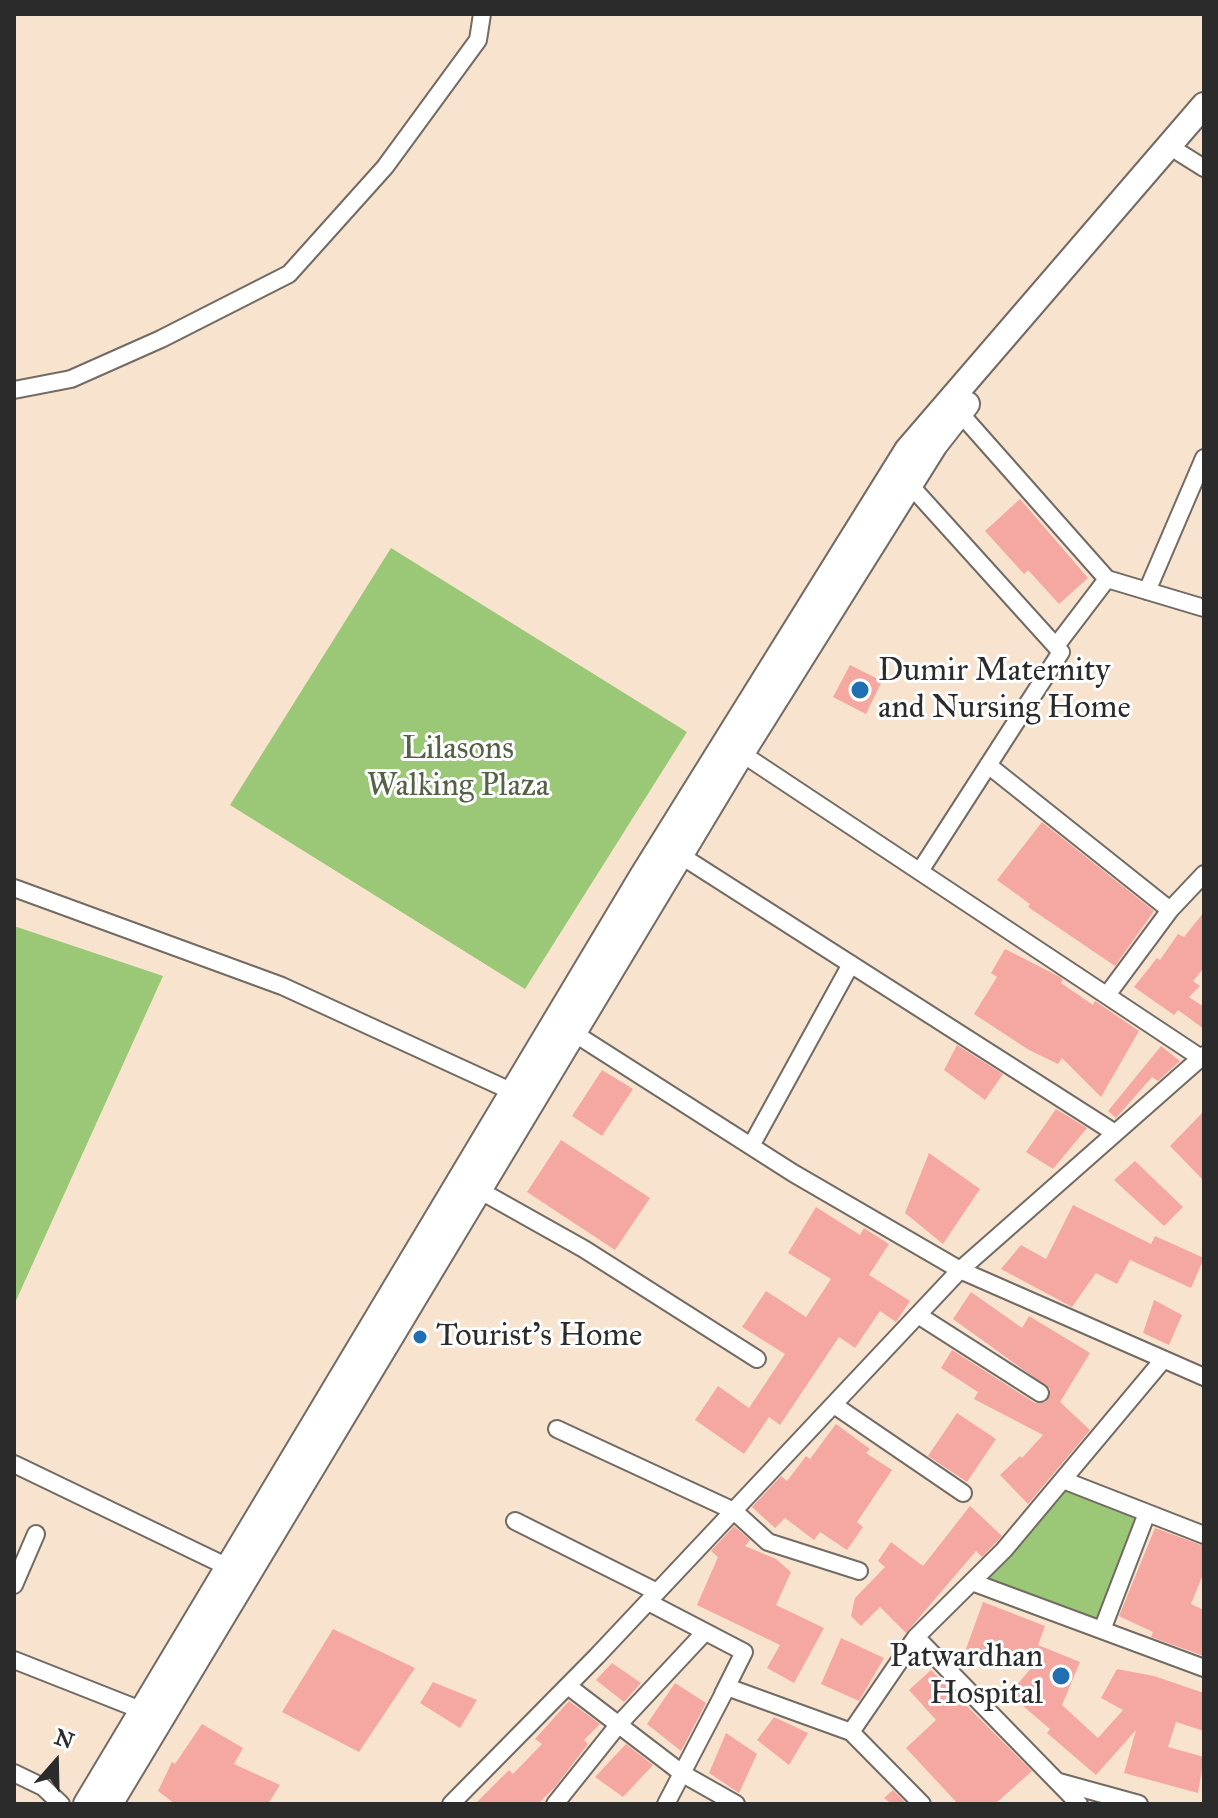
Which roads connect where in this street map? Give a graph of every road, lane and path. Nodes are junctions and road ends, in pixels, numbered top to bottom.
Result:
1 (482, 14) edge
2 (1204, 105) edge
3 (1204, 124) edge
4 (1180, 153) junction
5 (1204, 168) edge
6 (14, 390) edge
7 (960, 413) junction
8 (1204, 458) edge
9 (910, 485) junction
10 (1107, 579) junction
11 (1147, 591) junction
12 (1204, 608) edge
13 (1056, 646) junction
14 (733, 747) junction
15 (988, 765) junction
16 (680, 855) junction
17 (920, 871) junction
18 (1204, 874) edge
19 (14, 888) edge
20 (1170, 910) junction
21 (851, 964) junction
22 (1107, 995) junction
23 (563, 1026) junction
24 (1203, 1057) edge
25 (513, 1092) junction
26 (1115, 1133) junction
27 (751, 1146) junction
28 (479, 1190) junction
29 (449, 1221) junction
30 (960, 1270) junction
31 (918, 1315) junction
32 (757, 1359) dead end
33 (1163, 1360) junction
34 (1204, 1377) edge
35 (1040, 1393) dead end
36 (834, 1405) junction
37 (326, 1427) junction
38 (557, 1429) dead end
39 (14, 1464) edge
40 (1063, 1480) junction
41 (963, 1493) dead end
42 (734, 1511) junction
43 (1147, 1513) junction
44 (515, 1521) dead end
45 (36, 1534) dead end
46 (1204, 1535) edge
47 (230, 1568) junction
48 (859, 1571) dead end
49 (972, 1582) junction
50 (14, 1585) edge
51 (653, 1597) junction
52 (1102, 1630) junction
53 (705, 1632) junction
54 (916, 1637) junction
55 (14, 1660) edge
56 (1204, 1668) edge
57 (568, 1686) junction
58 (721, 1697) junction
59 (152, 1714) junction
60 (619, 1724) junction
61 (851, 1732) junction
62 (14, 1773) edge
63 (683, 1774) junction
64 (1057, 1781) junction
65 (61, 1804) edge
66 (86, 1804) edge
67 (110, 1804) edge
68 (451, 1804) edge
69 (555, 1804) edge
70 (666, 1804) edge
71 (736, 1804) edge
72 (922, 1804) edge
73 (1079, 1804) edge
74 (1139, 1804) edge

1 - 6 street
2 - 14 main road
3 - 4 main road
4 - 5 street
4 - 7 main road
7 - 9 main road
7 - 10 street
8 - 11 street
9 - 13 street
9 - 14 main road
10 - 11 street
10 - 13 street
11 - 12 street
13 - 15 street
14 - 16 main road
14 - 17 street
14 - 23 main road
15 - 17 street
15 - 20 street
16 - 21 street
16 - 23 main road
17 - 22 street
18 - 20 street
19 - 25 street
20 - 22 street
21 - 26 street
21 - 27 street
22 - 24 street
23 - 25 main road
23 - 27 street
23 - 28 main road
24 - 26 street
25 - 29 main road
26 - 30 street
27 - 30 street
28 - 29 main road
28 - 32 street
29 - 37 main road
30 - 31 street
30 - 33 street
31 - 35 street
31 - 36 street
33 - 34 street
33 - 40 street
36 - 41 street
36 - 42 street
37 - 47 main road
37 - 59 main road
38 - 42 street
39 - 47 street
40 - 43 street
40 - 49 street
42 - 48 street
42 - 51 street
43 - 46 street
43 - 52 street
44 - 51 street
45 - 50 street
47 - 59 main road
49 - 52 street
49 - 54 street
51 - 53 street
51 - 57 street
52 - 56 street
53 - 58 street
53 - 60 street
54 - 61 street
54 - 64 street
55 - 59 street
57 - 60 street
57 - 68 street
58 - 61 street
58 - 63 street
59 - 66 main road
59 - 67 main road
60 - 63 street
60 - 69 street
61 - 72 street
62 - 65 street
63 - 70 street
63 - 71 street
64 - 73 street
64 - 74 street

